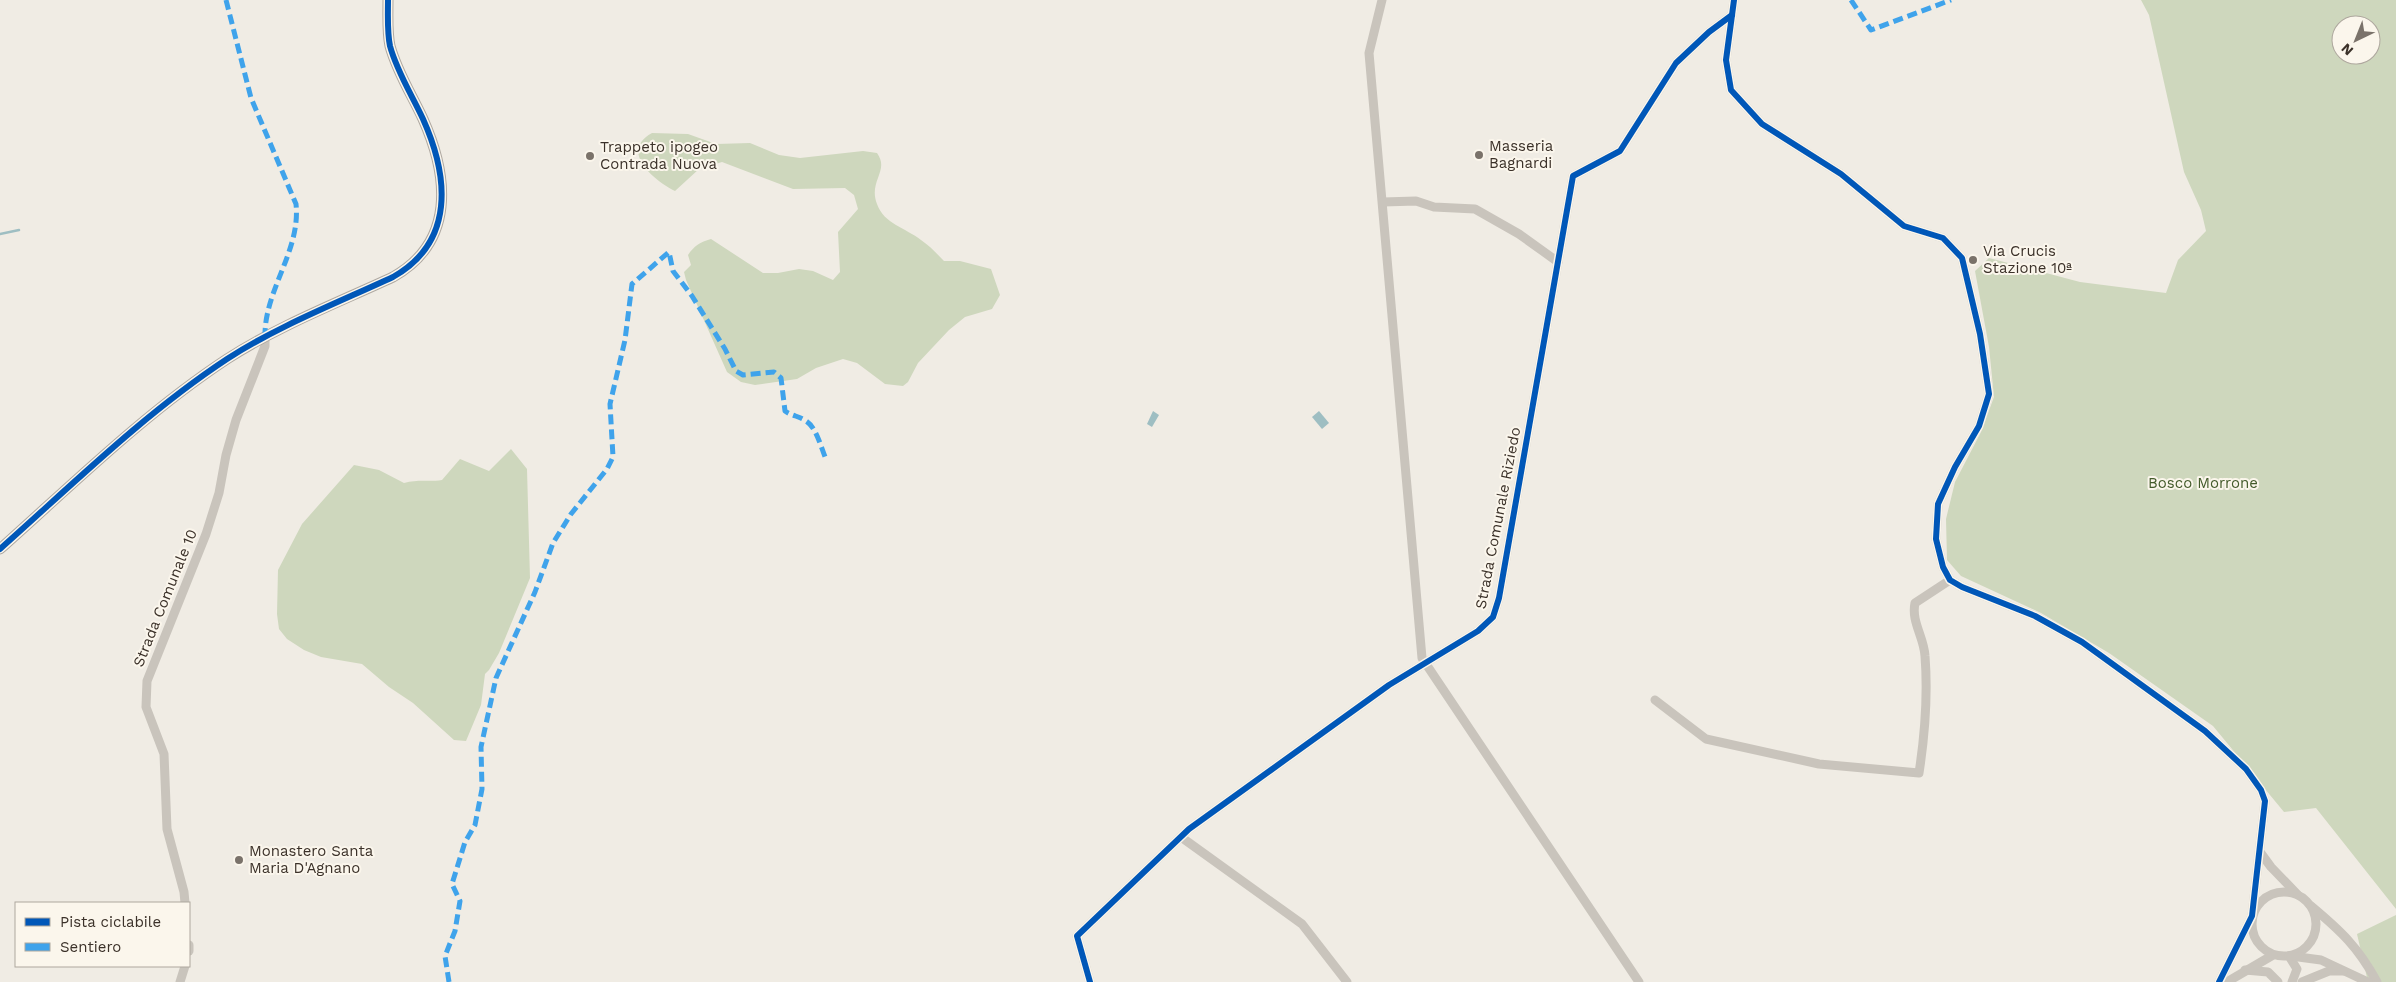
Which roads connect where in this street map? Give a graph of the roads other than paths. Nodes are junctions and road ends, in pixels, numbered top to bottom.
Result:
1 (388, 0) edge
2 (1382, 0) edge
3 (1734, 0) edge
4 (1732, 15) junction
5 (1382, 202) junction
6 (1558, 262) junction
7 (265, 336) junction
8 (0, 549) edge
9 (1950, 580) junction
10 (1426, 663) junction
11 (1655, 700) dead end
12 (1181, 837) junction
13 (2260, 852) junction
14 (2303, 899) junction
15 (185, 902) edge
16 (2252, 916) junction
17 (2272, 955) junction
18 (2289, 956) junction
19 (185, 967) edge
20 (2245, 970) junction
21 (2349, 972) junction
22 (180, 982) edge
23 (1090, 982) edge
24 (1347, 982) edge
25 (1639, 982) edge
26 (2219, 982) edge
27 (2227, 982) edge
28 (2278, 982) edge
29 (2292, 982) edge
30 (2302, 982) edge
31 (2368, 982) edge
32 (2377, 982) edge

1 - 7 main road
2 - 5 street
3 - 4 street
4 - 6 street, Strada Comunale Riziedo
4 - 9 street
5 - 6 street
5 - 10 street
6 - 10 street, Strada Comunale Riziedo
7 - 8 main road
7 - 15 street, Strada Comunale 10
9 - 11 street
9 - 13 street
10 - 12 street, Strada Comunale Riziedo
10 - 25 street
12 - 23 street, Strada Comunale Riziedo
12 - 24 street
13 - 14 street
13 - 16 street
14 - 16 street
14 - 18 street
14 - 32 street
16 - 17 street
16 - 26 street
17 - 18 street
17 - 20 street
18 - 21 street
18 - 29 street
19 - 22 street
20 - 27 street
20 - 28 street
21 - 30 street
21 - 31 street

